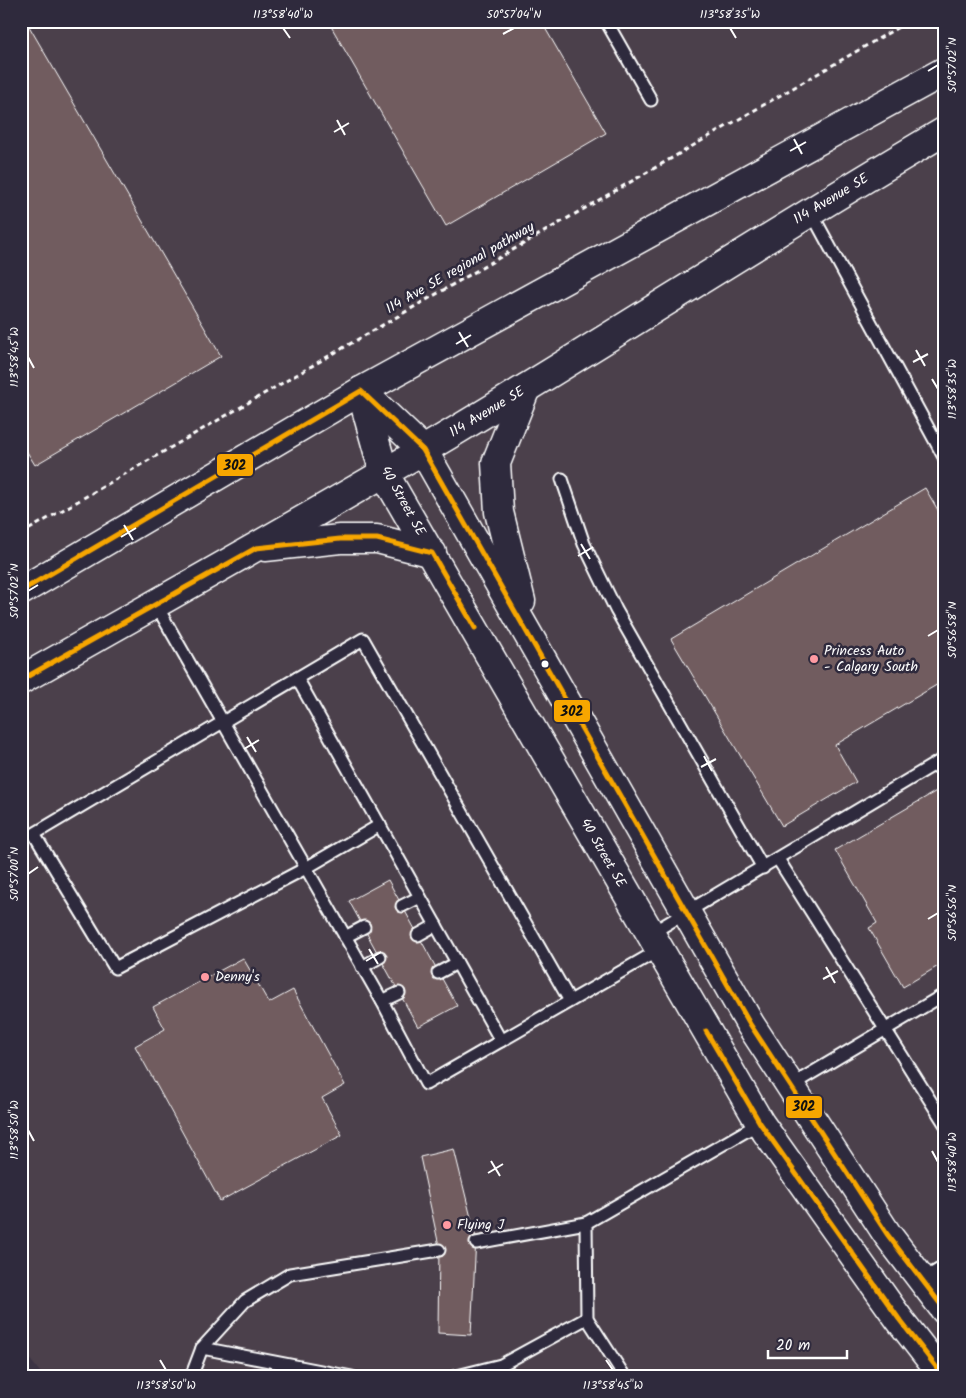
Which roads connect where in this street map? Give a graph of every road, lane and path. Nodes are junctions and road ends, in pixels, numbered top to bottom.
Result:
1 (606, 21) edge
2 (909, 21) edge
3 (943, 72) edge
4 (651, 100) dead end
5 (945, 131) edge
6 (810, 210) junction
7 (526, 388) junction
8 (361, 391) junction
9 (423, 450) junction
10 (945, 458) edge
11 (384, 473) junction
12 (562, 479) dead end
13 (21, 534) edge
14 (256, 548) junction
15 (432, 553) junction
16 (21, 591) edge
17 (156, 603) junction
18 (530, 634) junction
19 (296, 678) junction
20 (21, 680) edge
21 (222, 722) junction
22 (945, 758) edge
23 (380, 825) junction
24 (778, 859) junction
25 (306, 868) junction
26 (763, 868) junction
27 (420, 897) junction
28 (402, 906) dead end
29 (687, 912) junction
30 (436, 925) junction
31 (364, 927) dead end
32 (418, 935) dead end
33 (345, 937) junction
34 (654, 942) junction
35 (380, 957) dead end
36 (457, 963) junction
37 (362, 967) junction
38 (438, 972) dead end
39 (399, 993) dead end
40 (945, 994) edge
41 (382, 1001) junction
42 (570, 1001) junction
43 (883, 1029) junction
44 (501, 1041) junction
45 (790, 1086) junction
46 (760, 1124) junction
47 (945, 1124) edge
48 (586, 1223) junction
49 (476, 1243) dead end
50 (439, 1250) dead end
51 (945, 1266) edge
52 (922, 1280) junction
53 (945, 1310) edge
54 (587, 1318) junction
55 (202, 1348) junction
56 (191, 1377) edge
57 (352, 1377) edge
58 (453, 1377) edge
59 (625, 1377) edge
60 (944, 1377) edge

1 - 4 lane
2 - 13 path, 114 Ave SE regional pathway
3 - 8 main road
5 - 6 main road, 114 Avenue SE
6 - 7 main road, 114 Avenue SE
6 - 10 lane
7 - 9 main road, 114 Avenue SE
7 - 18 main road
8 - 9 main road
8 - 11 main road, 40 Street SE
8 - 16 main road
9 - 11 main road, 114 Avenue SE
9 - 18 main road
11 - 14 main road, 114 Avenue SE
11 - 15 main road, 40 Street SE
12 - 26 lane
14 - 15 main road
14 - 17 main road, 114 Avenue SE
15 - 34 main road, 40 Street SE
17 - 20 main road, 114 Avenue SE
17 - 21 lane
18 - 29 main road
19 - 21 lane
19 - 23 lane
19 - 42 lane
21 - 25 lane
21 - 25 lane
22 - 24 lane
23 - 25 lane
23 - 27 lane
24 - 26 lane
24 - 43 lane
25 - 33 lane
26 - 29 lane
27 - 28 lane
27 - 30 lane
29 - 34 lane
29 - 45 main road
30 - 32 lane
30 - 36 lane
31 - 33 lane
33 - 37 lane
34 - 42 lane
34 - 46 main road, 40 Street SE
35 - 37 lane
36 - 38 lane
36 - 44 lane
37 - 41 lane
39 - 41 lane
40 - 43 lane
41 - 44 lane
42 - 44 lane
43 - 45 lane
43 - 47 lane
45 - 52 main road
46 - 48 lane
46 - 60 main road, 40 Street SE
48 - 49 lane
48 - 54 lane
50 - 55 lane
51 - 52 lane
52 - 53 main road
54 - 58 lane
54 - 59 lane
55 - 56 lane
55 - 57 lane

